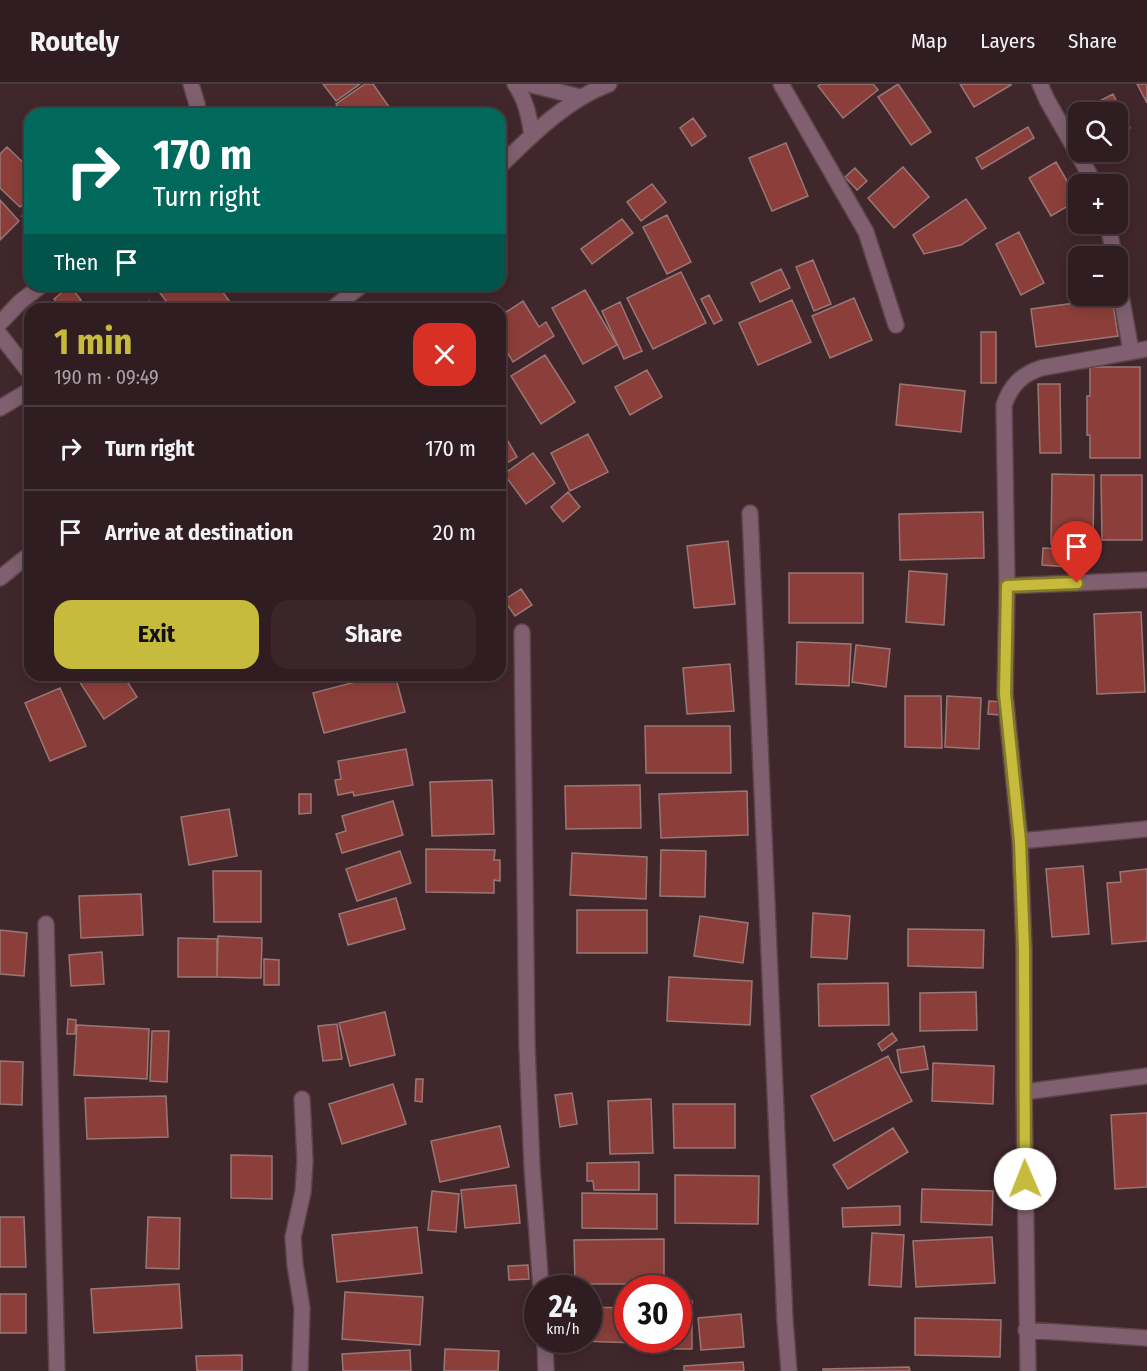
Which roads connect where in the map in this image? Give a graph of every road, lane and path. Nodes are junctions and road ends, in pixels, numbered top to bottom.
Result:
1 (190, 84) edge
2 (514, 84) edge
3 (528, 84) edge
4 (609, 84) edge
5 (781, 84) edge
6 (1040, 84) edge
7 (580, 97) junction
8 (197, 108) edge
9 (532, 135) junction
10 (506, 160) edge
11 (1089, 174) edge
12 (34, 291) edge
13 (354, 291) edge
14 (340, 303) edge
15 (1123, 306) edge
16 (0, 323) edge
17 (896, 325) dead end
18 (0, 335) edge
19 (1147, 349) edge
20 (1131, 351) junction
21 (24, 365) edge
22 (24, 394) edge
23 (0, 408) edge
24 (750, 513) dead end
25 (24, 559) edge
26 (0, 578) edge
27 (1147, 579) edge
28 (1007, 586) junction
29 (522, 632) dead end
30 (1147, 829) edge
31 (1020, 841) junction
32 (46, 924) dead end
33 (1147, 1076) edge
34 (1024, 1092) junction
35 (302, 1099) dead end
36 (540, 1275) edge
37 (1026, 1330) junction
38 (1147, 1338) edge
39 (545, 1353) edge
40 (57, 1371) edge
41 (300, 1371) edge
42 (546, 1371) edge
43 (789, 1371) edge
44 (1028, 1371) edge

1 - 8 street
2 - 9 street
3 - 7 street
4 - 7 street
5 - 17 street
6 - 11 street
7 - 9 street
9 - 10 street
12 - 16 street
13 - 14 street
15 - 20 street
18 - 21 street
19 - 20 street
20 - 28 street
22 - 23 street
24 - 43 street
25 - 26 street
27 - 28 street
28 - 31 street
29 - 36 street
30 - 31 street
31 - 34 street
32 - 40 street
33 - 34 street
34 - 37 street
35 - 41 street
37 - 38 street
37 - 44 street
39 - 42 street

